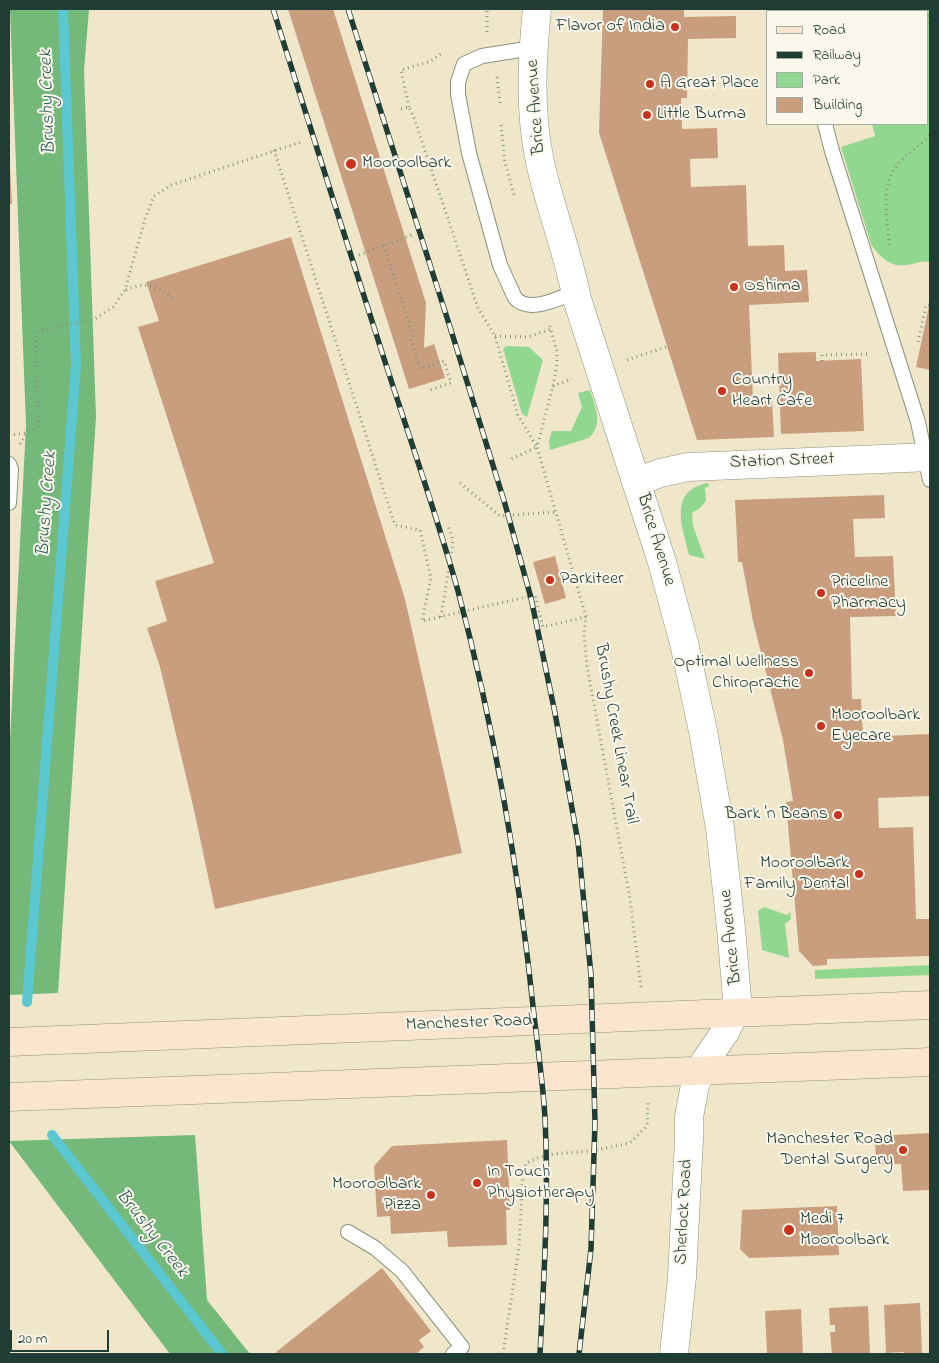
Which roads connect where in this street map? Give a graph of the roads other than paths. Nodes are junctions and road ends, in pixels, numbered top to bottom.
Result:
1 (537, 9) edge
2 (533, 48) junction
3 (825, 125) edge
4 (576, 292) junction
5 (9, 464) edge
6 (929, 464) edge
7 (637, 482) junction
8 (9, 504) edge
9 (930, 1006) edge
10 (734, 1014) junction
11 (9, 1042) edge
12 (930, 1062) edge
13 (700, 1071) junction
14 (9, 1097) edge
15 (348, 1232) dead end
16 (453, 1354) edge
17 (674, 1354) edge

1 - 2 street, Brice Avenue
2 - 4 street, Brice Avenue
2 - 4 lane
3 - 6 lane
4 - 7 street, Brice Avenue
5 - 8 lane
6 - 7 street, Station Street
7 - 10 street, Brice Avenue
9 - 10 main road, Manchester Road
10 - 11 main road, Manchester Road
10 - 13 street, Brice Avenue
12 - 13 main road
13 - 14 main road
13 - 17 street, Sherlock Road
15 - 16 lane

